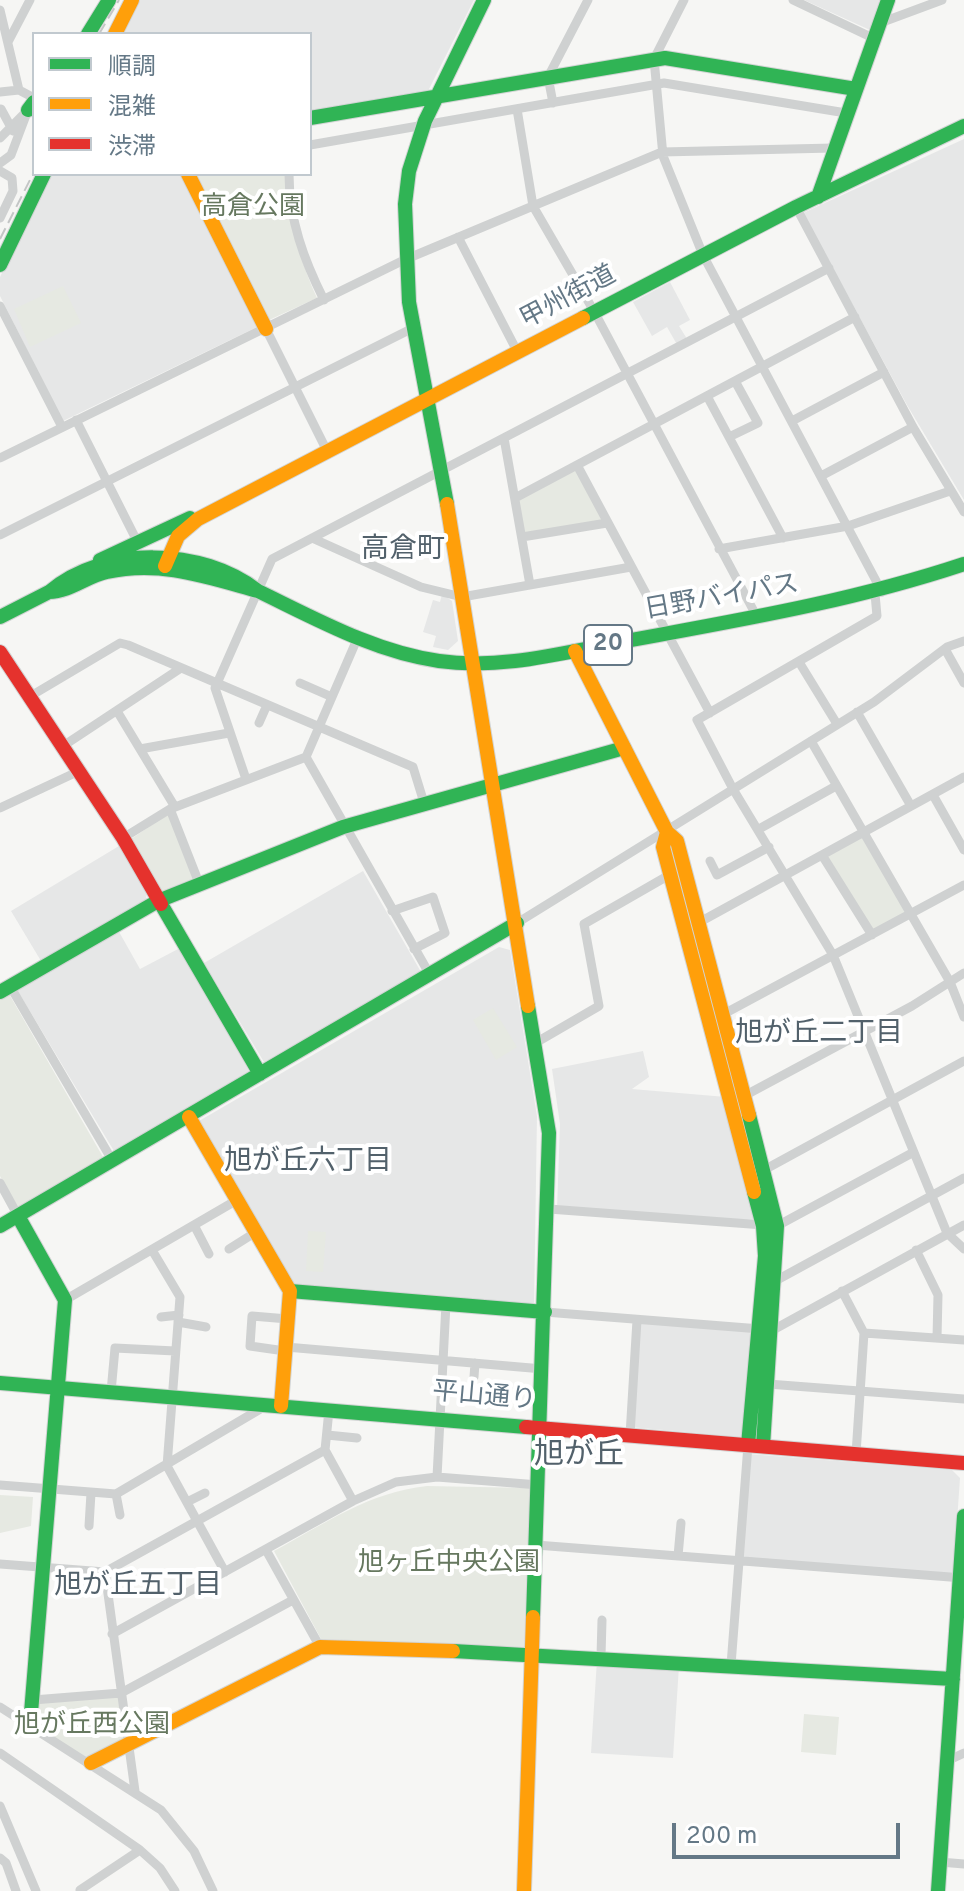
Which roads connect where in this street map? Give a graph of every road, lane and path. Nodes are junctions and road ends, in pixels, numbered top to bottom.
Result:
1 (30, 0) edge
2 (109, 0) edge
3 (132, 0) edge
4 (484, 0) edge
5 (588, 0) edge
6 (684, 0) edge
7 (793, 0) edge
8 (888, 0) edge
9 (942, 0) edge
10 (0, 10) edge
11 (880, 23) junction
12 (2, 29) edge
13 (89, 32) edge
14 (116, 32) edge
15 (875, 39) junction
16 (8, 42) junction
17 (654, 59) junction
18 (548, 77) junction
19 (656, 85) junction
20 (856, 89) junction
21 (19, 90) junction
22 (0, 92) edge
23 (436, 96) junction
24 (32, 103) edge
25 (553, 103) junction
26 (0, 108) edge
27 (517, 109) junction
28 (846, 113) junction
29 (312, 118) edge
30 (424, 126) junction
31 (964, 126) edge
32 (11, 128) junction
33 (0, 136) edge
34 (18, 137) junction
35 (312, 145) edge
36 (833, 148) junction
37 (662, 152) junction
38 (1, 163) edge
39 (43, 176) edge
40 (189, 176) edge
41 (289, 176) edge
42 (818, 197) junction
43 (533, 206) junction
44 (796, 207) junction
45 (0, 218) edge
46 (458, 237) junction
47 (703, 255) junction
48 (404, 260) junction
49 (0, 265) edge
50 (829, 268) junction
51 (324, 300) junction
52 (0, 306) edge
53 (595, 313) junction
54 (855, 317) junction
55 (736, 318) junction
56 (413, 328) junction
57 (266, 329) junction
58 (518, 353) junction
59 (762, 366) junction
60 (884, 372) junction
61 (627, 376) junction
62 (735, 381) junction
63 (296, 388) junction
64 (707, 396) junction
65 (430, 399) junction
66 (76, 420) junction
67 (792, 421) junction
68 (653, 425) junction
69 (62, 427) junction
70 (913, 427) junction
71 (729, 437) junction
72 (504, 438) junction
73 (327, 451) junction
74 (0, 458) edge
75 (577, 465) junction
76 (441, 471) junction
77 (821, 476) junction
78 (106, 482) junction
79 (950, 491) junction
80 (515, 498) junction
81 (964, 512) edge
82 (198, 519) junction
83 (607, 523) junction
84 (848, 526) junction
85 (0, 535) edge
86 (522, 537) junction
87 (312, 538) junction
88 (783, 538) junction
89 (138, 543) junction
90 (719, 549) junction
91 (166, 562) junction
92 (964, 564) edge
93 (631, 567) junction
94 (64, 581) junction
95 (530, 585) junction
96 (258, 591) junction
97 (49, 592) junction
98 (878, 593) junction
99 (462, 597) junction
100 (0, 617) edge
101 (757, 617) junction
102 (667, 634) junction
103 (358, 637) junction
104 (964, 641) edge
105 (945, 649) junction
106 (575, 651) junction
107 (0, 652) edge
108 (799, 662) junction
109 (474, 664) junction
110 (181, 668) junction
111 (216, 683) junction
112 (300, 683) dead end
113 (964, 683) edge
114 (29, 697) junction
115 (332, 697) junction
116 (267, 705) junction
117 (117, 711) junction
118 (857, 712) junction
119 (710, 713) junction
120 (259, 723) dead end
121 (837, 724) junction
122 (319, 727) junction
123 (229, 733) junction
124 (811, 741) junction
125 (60, 748) junction
126 (624, 748) junction
127 (140, 749) junction
128 (306, 757) junction
129 (77, 772) junction
130 (964, 777) edge
131 (246, 779) junction
132 (493, 784) junction
133 (836, 786) junction
134 (733, 789) junction
135 (933, 795) junction
136 (425, 806) junction
137 (911, 806) junction
138 (0, 808) edge
139 (172, 808) junction
140 (343, 827) junction
141 (759, 829) junction
142 (667, 832) junction
143 (863, 832) junction
144 (123, 838) junction
145 (769, 847) junction
146 (964, 850) edge
147 (822, 855) junction
148 (710, 861) dead end
149 (671, 874) junction
150 (784, 875) junction
151 (199, 883) junction
152 (964, 885) edge
153 (158, 901) junction
154 (392, 911) junction
155 (910, 914) junction
156 (517, 923) junction
157 (698, 923) junction
158 (872, 935) junction
159 (414, 949) junction
160 (833, 955) junction
161 (964, 973) edge
162 (430, 975) junction
163 (950, 982) junction
164 (5, 989) edge
165 (964, 1017) edge
166 (715, 1019) junction
167 (863, 1032) junction
168 (537, 1042) junction
169 (964, 1061) edge
170 (260, 1074) junction
171 (744, 1096) junction
172 (891, 1101) junction
173 (189, 1117) junction
174 (912, 1153) junction
175 (112, 1160) junction
176 (764, 1170) junction
177 (964, 1178) edge
178 (0, 1183) edge
179 (930, 1196) junction
180 (237, 1200) junction
181 (549, 1209) junction
182 (18, 1216) junction
183 (194, 1225) junction
184 (964, 1225) edge
185 (0, 1226) edge
186 (770, 1226) junction
187 (256, 1232) junction
188 (947, 1233) junction
189 (229, 1249) dead end
190 (964, 1249) edge
191 (152, 1250) junction
192 (916, 1250) junction
193 (209, 1254) dead end
194 (777, 1280) junction
195 (290, 1291) junction
196 (842, 1291) junction
197 (65, 1300) junction
198 (446, 1304) junction
199 (545, 1312) junction
200 (161, 1317) dead end
201 (178, 1318) junction
202 (288, 1319) junction
203 (637, 1320) junction
204 (206, 1327) dead end
205 (766, 1330) junction
206 (864, 1333) junction
207 (937, 1338) junction
208 (964, 1340) edge
209 (285, 1349) junction
210 (175, 1351) junction
211 (444, 1360) junction
212 (475, 1363) junction
213 (543, 1369) junction
214 (474, 1377) dead end
215 (0, 1383) edge
216 (768, 1384) junction
217 (58, 1388) junction
218 (861, 1390) junction
219 (111, 1392) junction
220 (172, 1397) junction
221 (964, 1399) edge
222 (274, 1406) junction
223 (329, 1410) junction
224 (441, 1419) junction
225 (541, 1427) junction
226 (327, 1435) junction
227 (630, 1435) junction
228 (357, 1438) dead end
229 (756, 1445) junction
230 (325, 1450) junction
231 (856, 1454) junction
232 (964, 1463) edge
233 (167, 1466) junction
234 (437, 1477) junction
235 (0, 1485) edge
236 (539, 1485) junction
237 (50, 1489) junction
238 (91, 1493) junction
239 (205, 1493) dead end
240 (116, 1494) junction
241 (353, 1501) junction
242 (187, 1502) junction
243 (120, 1515) dead end
244 (964, 1516) edge
245 (197, 1521) junction
246 (681, 1523) dead end
247 (89, 1526) dead end
248 (536, 1545) junction
249 (266, 1550) junction
250 (678, 1556) junction
251 (739, 1561) junction
252 (0, 1564) edge
253 (44, 1568) junction
254 (105, 1572) junction
255 (225, 1572) junction
256 (962, 1579) edge
257 (293, 1600) junction
258 (602, 1620) dead end
259 (112, 1634) junction
260 (320, 1647) junction
261 (533, 1653) junction
262 (601, 1656) junction
263 (731, 1665) junction
264 (959, 1676) edge
265 (121, 1693) junction
266 (33, 1700) junction
267 (0, 1707) edge
268 (30, 1725) junction
269 (128, 1743) junction
270 (0, 1753) edge
271 (964, 1753) edge
272 (947, 1761) junction
273 (91, 1763) junction
274 (135, 1791) junction
275 (0, 1806) edge
276 (13, 1837) junction
277 (0, 1840) edge
278 (140, 1850) junction
279 (0, 1858) edge
280 (940, 1862) junction
281 (964, 1864) edge
282 (80, 1890) edge
283 (16, 1891) edge
284 (36, 1891) edge
285 (175, 1891) edge
286 (213, 1891) edge
287 (524, 1891) edge
288 (938, 1891) edge

1 - 16 street
2 - 13 main road
3 - 14 main road
4 - 23 main road
5 - 18 street
6 - 17 street
7 - 15 street
8 - 11 main road
9 - 11 street
10 - 12 street
11 - 15 main road
12 - 16 street
15 - 20 main road
16 - 21 street
17 - 18 main road
17 - 19 street
17 - 20 main road
18 - 23 main road
18 - 25 street
19 - 25 street
19 - 28 street
19 - 37 street
20 - 28 main road
21 - 22 street
21 - 24 street
23 - 29 main road
23 - 30 main road
24 - 32 street
24 - 34 street
25 - 27 street
26 - 32 street
26 - 33 street
27 - 30 street
27 - 43 street
28 - 36 main road
30 - 35 street
30 - 48 main road
31 - 42 main road, 甲州街道
32 - 33 street
32 - 34 street
34 - 38 street
36 - 37 street
36 - 42 main road
37 - 43 street
37 - 47 street
38 - 45 street
39 - 49 main road
40 - 57 main road
41 - 51 street
42 - 44 main road, 甲州街道
43 - 46 street
43 - 53 street
44 - 47 main road, 甲州街道
44 - 50 street
46 - 48 street
46 - 58 street
47 - 53 main road, 甲州街道
47 - 55 street
48 - 51 street
48 - 56 main road
50 - 54 street
50 - 55 street
51 - 57 street
52 - 69 street
53 - 58 main road, 甲州街道
53 - 61 street
54 - 59 street
54 - 60 street
55 - 59 street
55 - 61 street
56 - 63 street
56 - 65 main road
57 - 63 street
57 - 66 street
58 - 65 main road, 甲州街道
59 - 62 street
59 - 67 street
60 - 67 street
60 - 70 street
61 - 68 street
61 - 72 street
62 - 64 street
62 - 71 street
63 - 73 street
63 - 78 street
64 - 68 street
64 - 71 street
65 - 73 main road, 甲州街道
65 - 76 main road
66 - 69 street
66 - 78 street
67 - 77 street
68 - 75 street
68 - 90 street
69 - 74 street
70 - 77 street
70 - 79 street
71 - 88 street
72 - 76 street
72 - 80 street
73 - 82 main road, 甲州街道
75 - 80 street
75 - 83 street
76 - 87 street
76 - 99 main road
77 - 84 street
78 - 85 street
78 - 89 street
79 - 81 street
79 - 84 street
80 - 86 street
82 - 89 main road, 甲州街道
82 - 91 main road, 甲州街道
83 - 86 street
83 - 93 street
84 - 88 street
84 - 98 street
86 - 95 street
87 - 96 street
87 - 99 street
88 - 90 street
89 - 94 main road, 甲州街道
90 - 101 street
91 - 94 main road, 日野バイパス / 20
91 - 96 main road, 日野バイパス / 20
91 - 97 main road, 20
92 - 98 main road, 日野バイパス / 20
93 - 95 street
93 - 102 street
94 - 97 main road, 日野バイパス / 20
95 - 99 street
96 - 103 main road, 日野バイパス / 20
96 - 111 street
97 - 100 main road, 20
98 - 101 main road, 日野バイパス / 20
98 - 108 street
99 - 109 main road
101 - 102 main road, 日野バイパス / 20
102 - 106 main road, 日野バイパス / 20
102 - 119 street
103 - 109 main road, 日野バイパス / 20
103 - 115 street
104 - 105 street
105 - 113 street
105 - 118 street
106 - 109 main road, 日野バイパス / 20
106 - 126 main road
107 - 114 main road
108 - 119 street
108 - 121 street
109 - 132 main road
110 - 111 street
110 - 114 street
110 - 117 street
111 - 116 street
111 - 123 street
112 - 115 street
114 - 125 main road
115 - 122 street
116 - 120 street
116 - 122 street
117 - 125 street
117 - 127 street
118 - 121 street
118 - 137 street
119 - 134 street
121 - 124 street
122 - 128 street
122 - 136 street
123 - 127 street
123 - 131 street
124 - 133 street
124 - 134 street
125 - 129 main road
126 - 132 main road
126 - 142 main road
127 - 139 street
128 - 131 street
128 - 140 street
129 - 138 street
129 - 144 main road
130 - 135 street
131 - 139 street
132 - 136 main road
132 - 156 main road
133 - 141 street
133 - 143 street
134 - 141 street
134 - 142 street
135 - 137 street
135 - 146 street
136 - 140 main road
137 - 143 street
139 - 144 street
139 - 151 street
140 - 151 main road
140 - 154 street
141 - 145 street
142 - 149 main road
142 - 156 street
142 - 157 main road
143 - 147 street
143 - 155 street
144 - 153 main road
145 - 148 street
145 - 150 street
147 - 150 street
147 - 158 street
149 - 166 main road
149 - 168 street
150 - 157 street
150 - 160 street
151 - 153 main road
152 - 155 street
153 - 164 main road
153 - 170 main road
154 - 159 street
154 - 159 street
155 - 158 street
155 - 163 street
156 - 162 main road
156 - 168 main road
157 - 166 main road
158 - 160 street
159 - 162 street
160 - 166 street
160 - 167 street
161 - 163 street
162 - 170 main road
163 - 165 street
163 - 167 street
164 - 175 street
166 - 171 main road
166 - 186 main road
167 - 171 street
167 - 172 street
168 - 181 main road
169 - 172 street
170 - 173 main road
171 - 176 main road
172 - 174 street
172 - 176 street
173 - 175 main road
173 - 180 main road
174 - 179 street
174 - 186 street
175 - 182 main road
176 - 186 main road
177 - 179 street
178 - 182 street
179 - 188 street
179 - 194 street
180 - 183 street
180 - 187 main road
181 - 186 street
181 - 199 main road
182 - 185 main road
182 - 197 main road
183 - 191 street
183 - 193 street
184 - 188 street
186 - 194 main road
186 - 205 main road
187 - 189 street
187 - 195 main road
188 - 190 street
188 - 192 street
191 - 197 street
191 - 201 street
192 - 196 street
192 - 207 street
194 - 205 main road
195 - 198 main road
195 - 202 main road
196 - 205 street
196 - 206 street
197 - 217 main road
198 - 199 main road
198 - 211 street
199 - 203 street
199 - 213 main road
200 - 201 street
201 - 204 street
201 - 210 street
202 - 209 main road
202 - 209 street
203 - 205 street
203 - 227 street
205 - 216 main road
205 - 229 main road
206 - 207 street
206 - 218 street
207 - 208 street
209 - 211 street
209 - 222 main road
210 - 219 street
210 - 220 street
211 - 212 street
211 - 224 street
212 - 213 street
212 - 214 street
213 - 225 main road
215 - 217 main road, 平山通り
216 - 218 street
216 - 229 main road
217 - 219 main road, 平山通り
217 - 237 main road
218 - 221 street
218 - 231 street
219 - 220 main road, 平山通り
220 - 222 main road, 平山通り
220 - 233 street
222 - 223 main road, 平山通り
222 - 233 street
223 - 224 main road, 平山通り
223 - 226 street
224 - 225 main road, 平山通り
224 - 234 street
225 - 227 main road, 平山通り
225 - 236 main road
226 - 228 street
226 - 230 street
227 - 229 main road, 平山通り
229 - 231 main road, 平山通り
229 - 251 street
230 - 241 street
230 - 245 street
231 - 232 main road, 平山通り
233 - 240 street
233 - 242 street
234 - 236 street
234 - 241 street
235 - 237 street
236 - 248 main road
237 - 238 street
237 - 253 main road
238 - 240 street
238 - 247 street
239 - 242 street
240 - 243 street
241 - 249 street
242 - 245 street
244 - 256 main road
245 - 254 street
245 - 255 street
246 - 250 street
248 - 250 street
248 - 261 main road
249 - 255 street
249 - 257 street
250 - 251 street
251 - 256 street
251 - 263 street
252 - 253 street
253 - 254 street
253 - 266 main road
254 - 259 street
255 - 259 street
256 - 264 main road
257 - 260 street
257 - 265 street
258 - 262 street
259 - 265 street
260 - 261 main road
260 - 269 main road
261 - 262 main road
261 - 287 main road
262 - 263 main road
263 - 264 main road
264 - 272 main road
265 - 266 street
265 - 269 street
266 - 268 main road
267 - 268 street
268 - 273 street
269 - 273 main road
269 - 274 street
270 - 278 street
271 - 272 street
272 - 280 main road
273 - 274 street
274 - 286 street
275 - 276 street
276 - 277 street
276 - 284 street
278 - 282 street
278 - 285 street
279 - 283 street
280 - 281 street
280 - 288 main road

